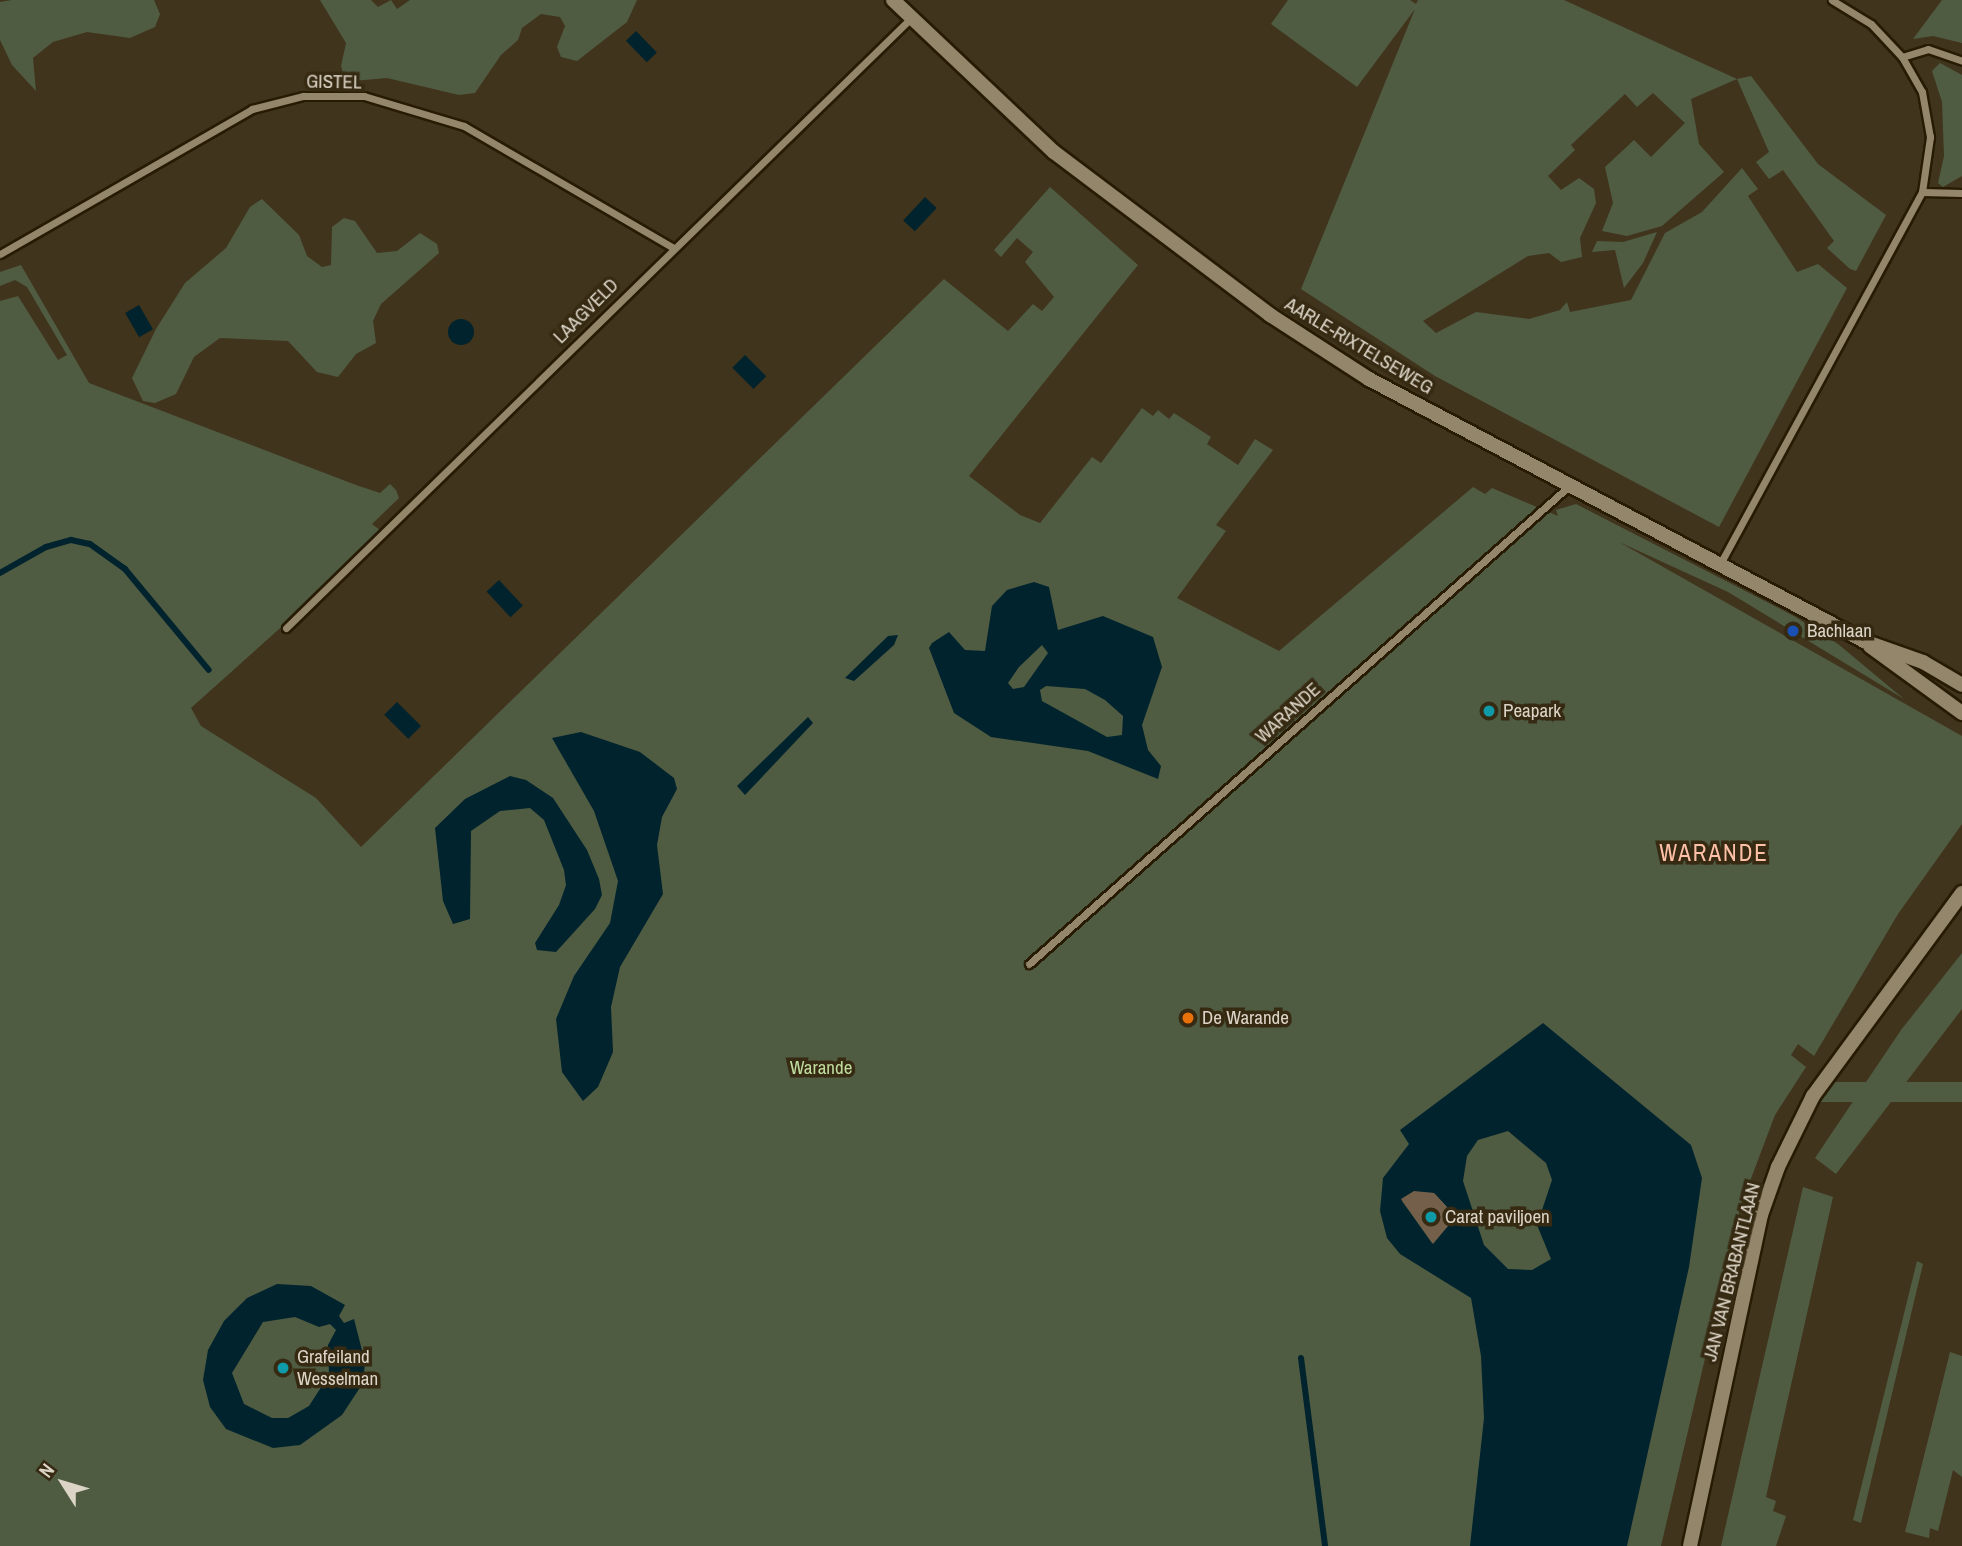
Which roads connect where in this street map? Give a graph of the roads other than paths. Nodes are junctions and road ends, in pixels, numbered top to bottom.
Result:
1 (893, 0) edge
2 (1832, 0) edge
3 (911, 18) junction
4 (1902, 57) junction
5 (1962, 61) edge
6 (1922, 192) junction
7 (1961, 196) edge
8 (672, 247) junction
9 (0, 254) edge
10 (1569, 486) junction
11 (1720, 565) junction
12 (286, 628) dead end
13 (1864, 641) junction
14 (1962, 685) edge
15 (1962, 713) edge
16 (1962, 893) edge
17 (1030, 964) dead end
18 (1690, 1546) edge

1 - 3 street, AARLE-RIXTELSEWEG
2 - 4 street
3 - 8 street, LAAGVELD
3 - 10 street, AARLE-RIXTELSEWEG
4 - 5 street
4 - 6 street
6 - 7 street
6 - 11 street
8 - 9 street, GISTEL
8 - 12 street, LAAGVELD
10 - 11 street, AARLE-RIXTELSEWEG
10 - 17 street, WARANDE
11 - 13 street, AARLE-RIXTELSEWEG
13 - 14 street, AARLE-RIXTELSEWEG
13 - 15 street, AARLE-RIXTELSEWEG
16 - 18 street, JAN VAN BRABANTLAAN

